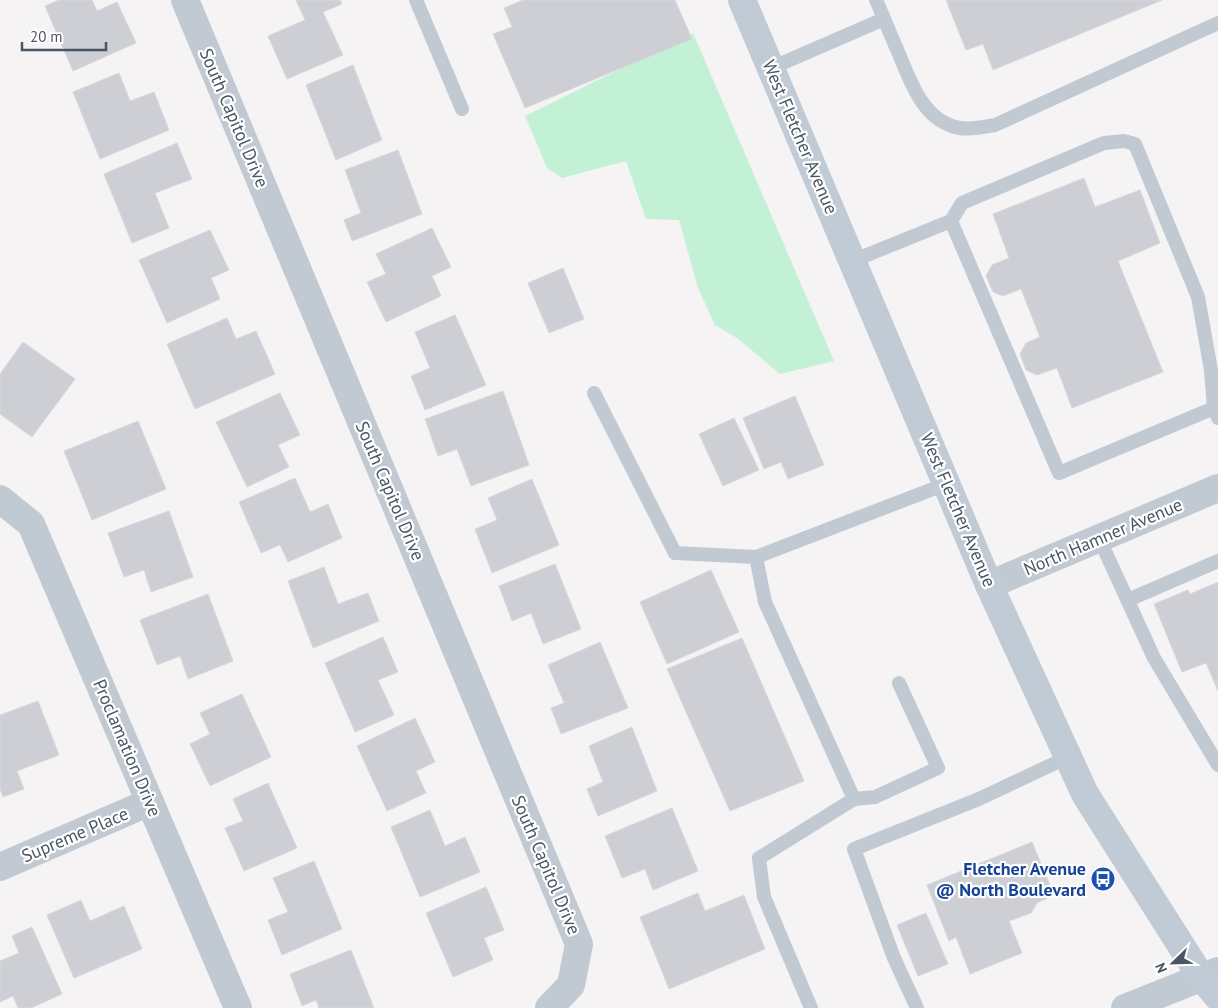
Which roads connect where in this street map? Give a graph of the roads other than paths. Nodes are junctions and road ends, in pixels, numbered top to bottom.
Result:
1 (184, 0) edge
2 (416, 0) edge
3 (742, 0) edge
4 (876, 0) edge
5 (884, 20) junction
6 (1218, 23) edge
7 (771, 68) junction
8 (462, 108) dead end
9 (951, 221) junction
10 (852, 261) junction
11 (594, 393) dead end
12 (1216, 413) edge
13 (946, 484) junction
14 (1218, 488) edge
15 (0, 499) edge
16 (1099, 538) junction
17 (756, 557) junction
18 (1218, 561) edge
19 (989, 585) junction
20 (1128, 600) junction
21 (899, 683) dead end
22 (1068, 757) junction
23 (1218, 765) edge
24 (854, 799) junction
25 (150, 802) junction
26 (0, 867) edge
27 (1209, 974) edge
28 (1218, 997) edge
29 (238, 1008) edge
30 (549, 1008) edge
31 (811, 1008) edge
32 (917, 1008) edge
33 (1125, 1008) edge

1 - 30 street, South Capitol Drive
2 - 8 lane
3 - 7 main road, West Fletcher Avenue
4 - 5 lane
5 - 6 lane
5 - 7 lane
7 - 10 main road, West Fletcher Avenue
9 - 10 lane
9 - 12 lane
9 - 12 lane
10 - 13 main road, West Fletcher Avenue
11 - 17 lane
13 - 17 lane
13 - 19 main road, West Fletcher Avenue
14 - 16 street, North Hamner Avenue
15 - 25 street, Proclamation Drive
16 - 19 street, North Hamner Avenue
16 - 20 lane
17 - 24 lane
18 - 20 lane
19 - 22 main road, West Fletcher Avenue
20 - 23 lane
21 - 24 lane
22 - 27 main road, West Fletcher Avenue
22 - 32 lane
24 - 31 lane
25 - 26 street, Supreme Place
25 - 29 street, Proclamation Drive
27 - 28 main road, West Fletcher Avenue
27 - 33 street

